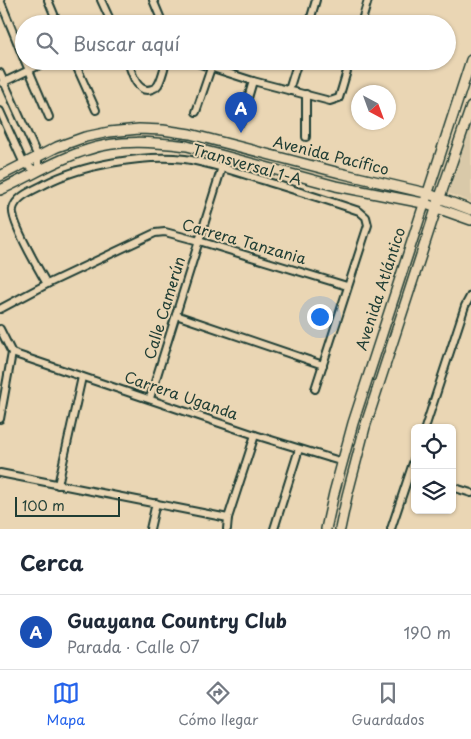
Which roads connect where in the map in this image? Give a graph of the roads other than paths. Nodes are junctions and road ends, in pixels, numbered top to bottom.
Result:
1 (0, 0) edge
2 (48, 0) edge
3 (101, 0) edge
4 (153, 0) edge
5 (316, 0) edge
6 (368, 0) edge
7 (54, 15) edge
8 (108, 15) edge
9 (159, 15) edge
10 (312, 15) edge
11 (364, 15) edge
12 (15, 38) edge
13 (471, 60) edge
14 (28, 70) joint
15 (78, 70) edge
16 (131, 70) edge
17 (163, 70) edge
18 (210, 70) edge
19 (217, 70) edge
20 (295, 70) edge
21 (347, 70) edge
22 (0, 73) edge
23 (253, 82) junction
24 (2, 83) edge
25 (289, 90) junction
26 (306, 94) junction
27 (471, 107) edge
28 (96, 110) dead end
29 (0, 111) edge
30 (196, 112) dead end
31 (49, 117) dead end
32 (241, 122) dead end
33 (306, 137) dead end
34 (38, 157) junction
35 (24, 164) junction
36 (305, 164) junction
37 (222, 167) junction
38 (38, 172) junction
39 (0, 176) edge
40 (306, 178) junction
41 (0, 190) edge
42 (426, 193) junction
43 (440, 197) junction
44 (423, 203) junction
45 (436, 207) junction
46 (471, 210) edge
47 (471, 220) edge
48 (199, 241) junction
49 (47, 284) junction
50 (347, 286) junction
51 (471, 295) edge
52 (0, 309) edge
53 (176, 315) junction
54 (0, 328) edge
55 (12, 353) junction
56 (323, 365) junction
57 (82, 377) junction
58 (315, 389) dead end
59 (150, 398) junction
60 (0, 419) edge
61 (426, 424) edge
62 (255, 435) junction
63 (298, 448) junction
64 (343, 462) junction
65 (0, 473) edge
66 (411, 476) edge
67 (58, 485) junction
68 (456, 488) edge
69 (471, 493) edge
70 (156, 503) junction
71 (228, 518) junction
72 (150, 529) edge
73 (227, 529) edge
74 (274, 529) edge
75 (326, 529) edge
76 (340, 529) edge
77 (391, 529) edge

1 - 12 street
2 - 7 street
3 - 8 street
4 - 9 street
5 - 10 street
6 - 11 street
13 - 42 street, Avenida Atlántico
14 - 24 street
14 - 31 street
15 - 28 street
16 - 17 street
18 - 30 street
19 - 23 street
20 - 25 street
21 - 26 street
22 - 24 street
23 - 25 street
23 - 32 street
24 - 34 street
25 - 26 street
26 - 33 street
27 - 43 street, Avenida Atlántico
29 - 35 street
34 - 35 street, Avenida Pacífico
34 - 36 street, Avenida Pacífico
34 - 38 street
35 - 38 street
35 - 39 street, Avenida Pacífico
36 - 40 street
36 - 42 street, Avenida Pacífico
37 - 48 street, Calle Camerún
37 - 49 street, Transversal 1-A
37 - 50 street, Transversal 1-A
38 - 40 street, Avenida Pacífico
38 - 41 street, Avenida Pacífico
40 - 44 street, Avenida Pacífico
42 - 43 street, Avenida Pacífico
42 - 44 street, Avenida Atlántico
43 - 45 street, Avenida Atlántico
43 - 46 street, Avenida Pacífico
44 - 45 street, Avenida Pacífico
44 - 64 street, Avenida Atlántico
45 - 47 street, Avenida Pacífico
45 - 76 street, Avenida Atlántico
48 - 49 street, Carrera Tanzania
48 - 50 street, Carrera Tanzania
48 - 53 street, Calle Camerún
49 - 52 street, Carrera Tanzania
50 - 56 street
51 - 61 street
53 - 56 street
53 - 59 street, Calle Camerún
54 - 55 street
55 - 57 street, Carrera Uganda
55 - 60 street
56 - 58 street
57 - 59 street, Carrera Uganda
57 - 67 street
59 - 62 street, Carrera Uganda
62 - 63 street, Carrera Uganda
62 - 71 street
63 - 64 street, Carrera Uganda
63 - 74 street
64 - 75 street, Avenida Atlántico
65 - 67 street
66 - 77 street
67 - 70 street
68 - 69 street
70 - 71 street
70 - 72 street
71 - 73 street

